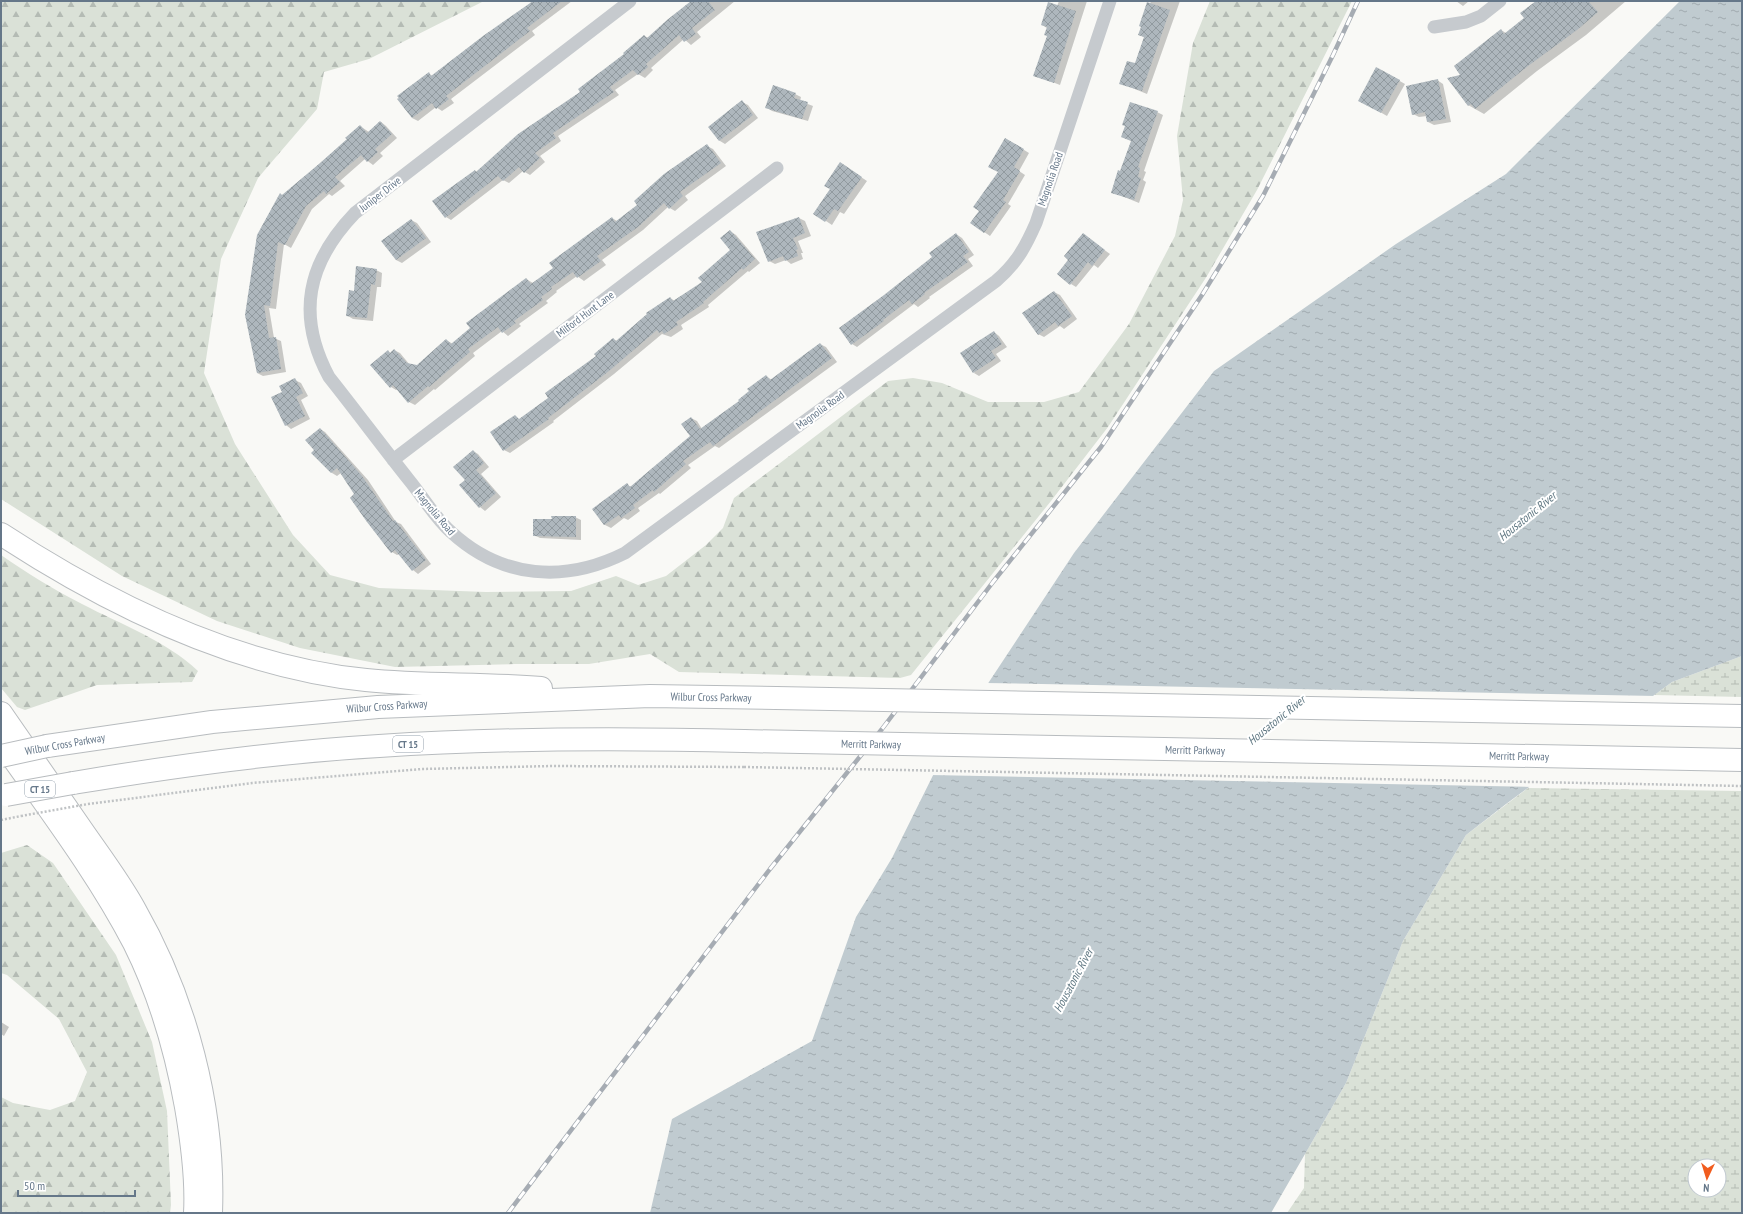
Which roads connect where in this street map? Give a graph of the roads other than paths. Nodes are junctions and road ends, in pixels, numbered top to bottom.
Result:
1 (630, 1) edge
2 (1110, 1) edge
3 (1500, 1) edge
4 (1434, 27) dead end
5 (777, 168) dead end
6 (393, 460) junction
7 (1, 534) edge
8 (650, 696) junction
9 (1, 713) edge
10 (1742, 716) edge
11 (1, 740) edge
12 (1, 756) edge
13 (1742, 760) edge
14 (4, 795) edge
15 (195, 1213) edge
16 (210, 1213) edge

1 - 6 street, Juniper Drive
2 - 6 street, Magnolia Road
3 - 4 street
5 - 6 street, Milford Hunt Lane
7 - 8 highway
8 - 10 highway, Wilbur Cross Parkway, bridge
8 - 12 highway, Wilbur Cross Parkway, bridge
9 - 16 highway
11 - 15 highway
13 - 14 highway, Merritt Parkway / CT 15, bridge

